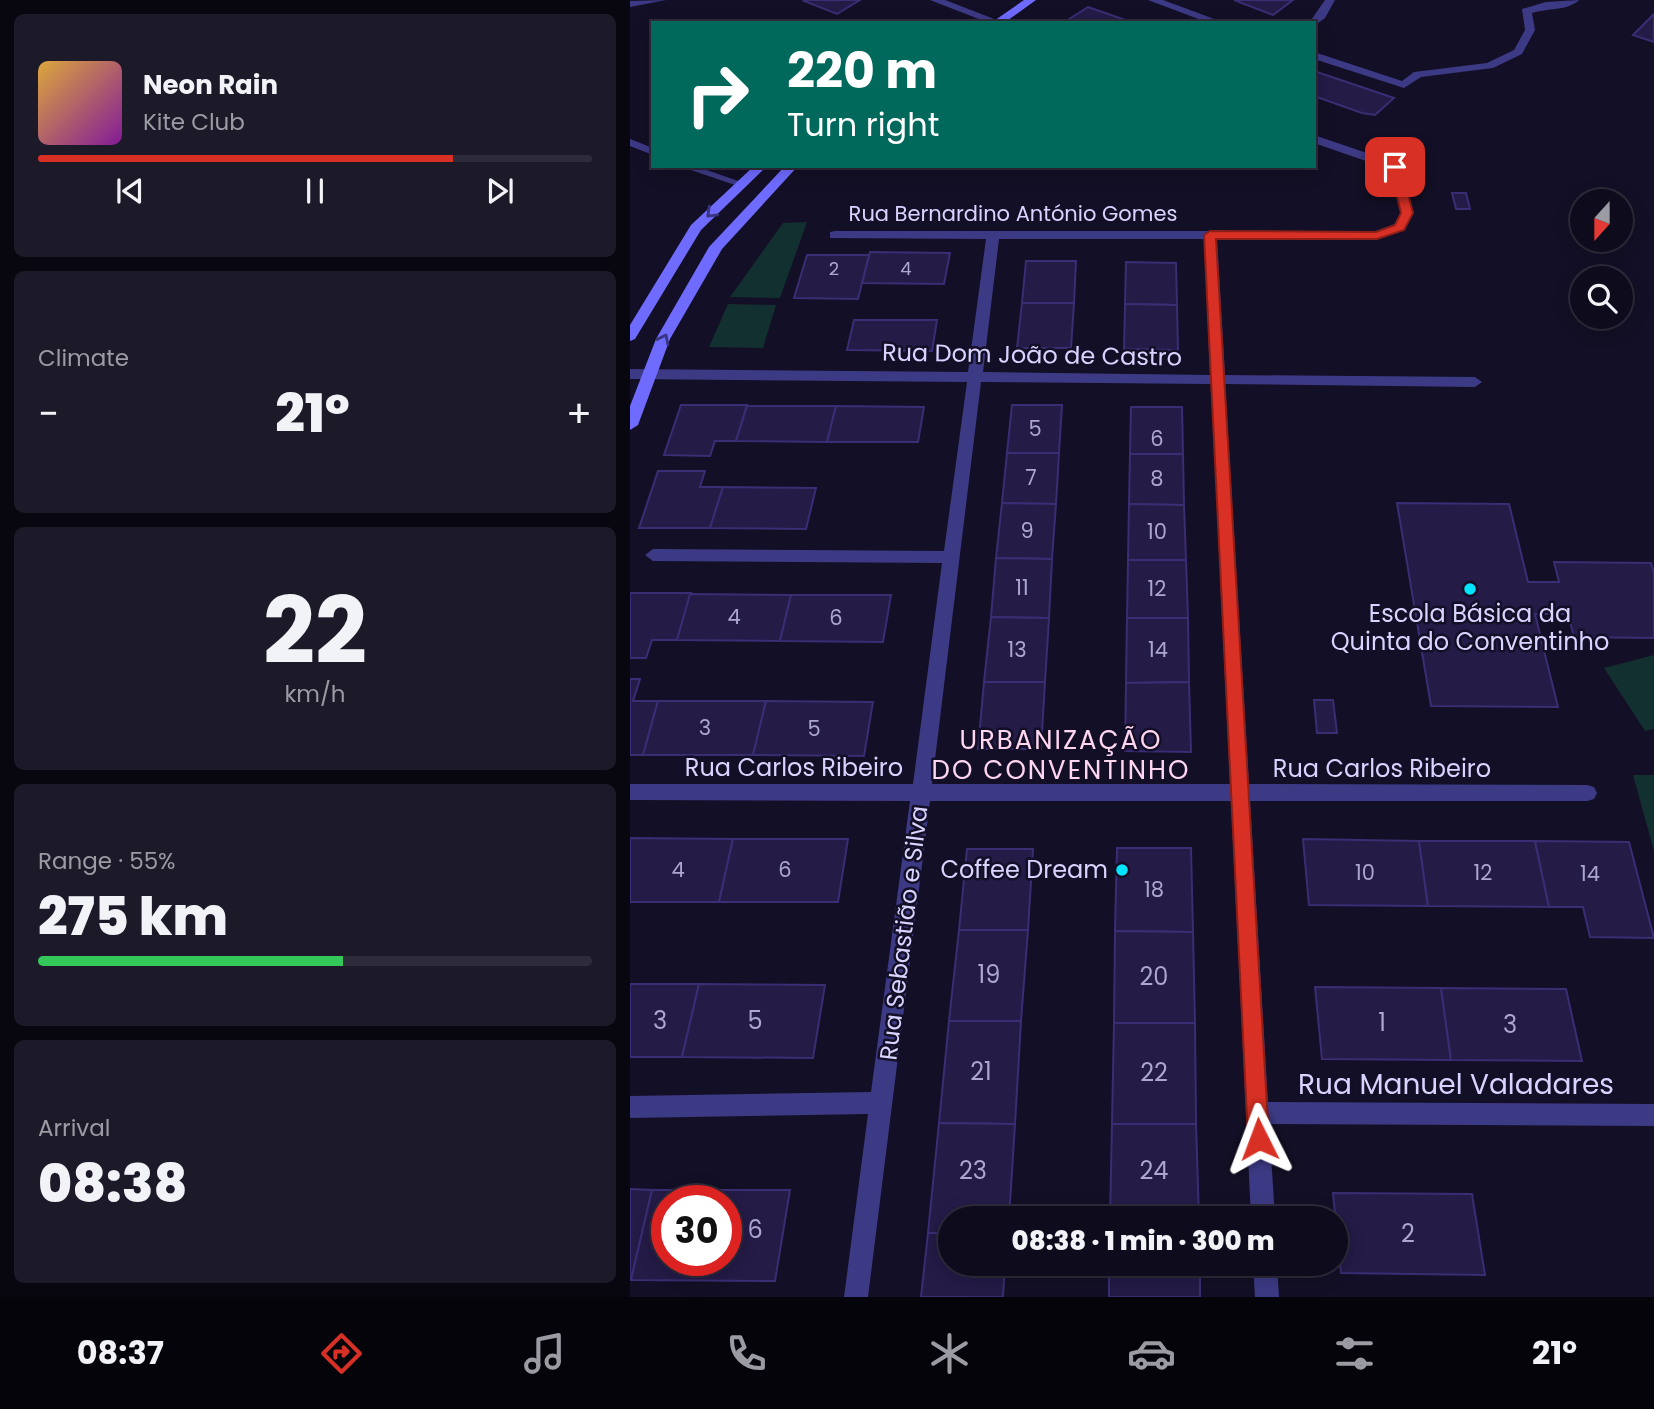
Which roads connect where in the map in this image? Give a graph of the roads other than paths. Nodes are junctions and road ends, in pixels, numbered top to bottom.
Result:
1 (661, 0) edge
2 (935, 0) edge
3 (1031, 0) edge
4 (1153, 0) edge
5 (1330, 0) edge
6 (1516, 0) edge
7 (1574, 0) edge
8 (630, 4) edge
9 (1526, 11) junction
10 (992, 21) edge
11 (1000, 21) edge
12 (1214, 21) edge
13 (1316, 21) edge
14 (1316, 56) edge
15 (1316, 140) edge
16 (630, 142) edge
17 (651, 151) edge
18 (690, 168) edge
19 (759, 168) edge
20 (790, 168) edge
21 (742, 184) junction
22 (835, 235) dead end
23 (993, 235) junction
24 (1210, 235) junction
25 (630, 336) edge
26 (630, 374) edge
27 (649, 374) junction
28 (975, 377) junction
29 (1219, 379) junction
30 (1475, 382) dead end
31 (630, 425) edge
32 (653, 555) dead end
33 (952, 557) junction
34 (630, 792) edge
35 (922, 793) junction
36 (1240, 793) junction
37 (1587, 793) dead end
38 (882, 1102) junction
39 (630, 1107) edge
40 (1257, 1113) junction
41 (1654, 1115) edge
42 (1262, 1206) edge
43 (1266, 1276) edge
44 (856, 1297) edge
45 (1267, 1297) edge

1 - 8 street
2 - 10 street
3 - 11 street
4 - 12 street
5 - 13 street
6 - 9 street
7 - 9 street
9 - 14 street
15 - 24 street, Rua Bernardino António Gomes
16 - 17 lane
18 - 21 lane
19 - 21 street
27 -> 20 street
21 -> 25 street
22 - 23 street, Rua Bernardino António Gomes
23 - 24 street, Rua Bernardino António Gomes
23 - 28 street, Rua Sebastião e Silva
24 - 29 street
26 - 27 street, Rua Dom João de Castro
27 - 28 street, Rua Dom João de Castro
27 - 31 street
28 - 29 street, Rua Dom João de Castro
28 - 33 street, Rua Sebastião e Silva
29 - 30 street, Rua Dom João de Castro
29 - 36 street
32 - 33 street
33 - 35 street, Rua Sebastião e Silva
34 - 35 street, Rua Carlos Ribeiro
35 - 36 street, Rua Carlos Ribeiro
35 - 38 street, Rua Sebastião e Silva
36 - 37 street, Rua Carlos Ribeiro
36 - 40 street
38 - 39 street
38 - 44 street, Rua Sebastião e Silva
40 - 41 street, Rua Manuel Valadares
40 - 42 street
43 - 45 street

